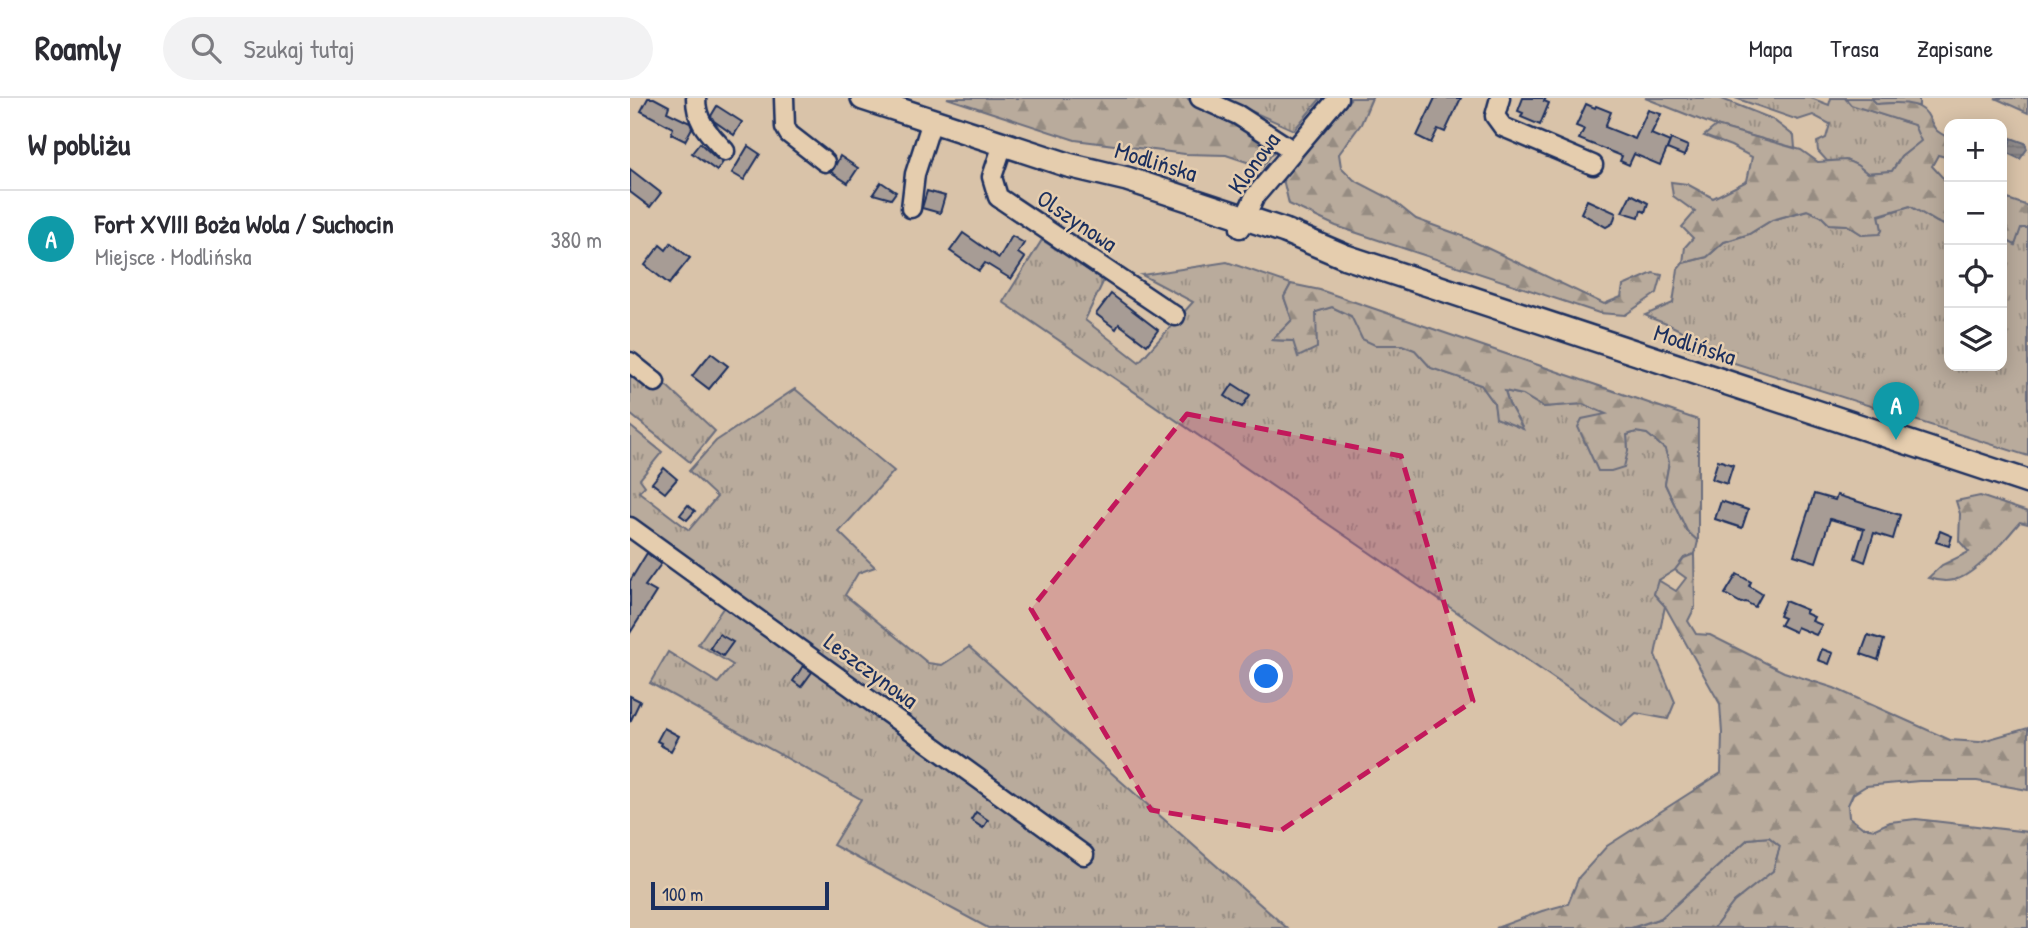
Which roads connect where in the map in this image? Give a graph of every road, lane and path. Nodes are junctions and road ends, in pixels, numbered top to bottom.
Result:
1 (696, 98) edge
2 (784, 98) edge
3 (863, 98) edge
4 (1200, 98) edge
5 (1338, 98) edge
6 (1500, 98) edge
7 (932, 121) junction
8 (1003, 144) junction
9 (725, 150) dead end
10 (1292, 150) junction
11 (825, 162) dead end
12 (1593, 165) dead end
13 (911, 208) dead end
14 (1242, 223) junction
15 (1174, 316) dead end
16 (630, 362) edge
17 (655, 383) dead end
18 (2028, 482) edge
19 (630, 527) edge
20 (1084, 855) dead end

1 - 9 street
2 - 11 street
3 - 7 main road, Modlińska
4 - 10 street
5 - 10 street, Klonowa
6 - 12 street
7 - 8 main road, Modlińska
7 - 13 street
8 - 14 main road, Modlińska
8 - 15 street, Olszynowa
10 - 14 street, Klonowa
14 - 18 main road, Modlińska
16 - 17 street
19 - 20 street, Leszczynowa

